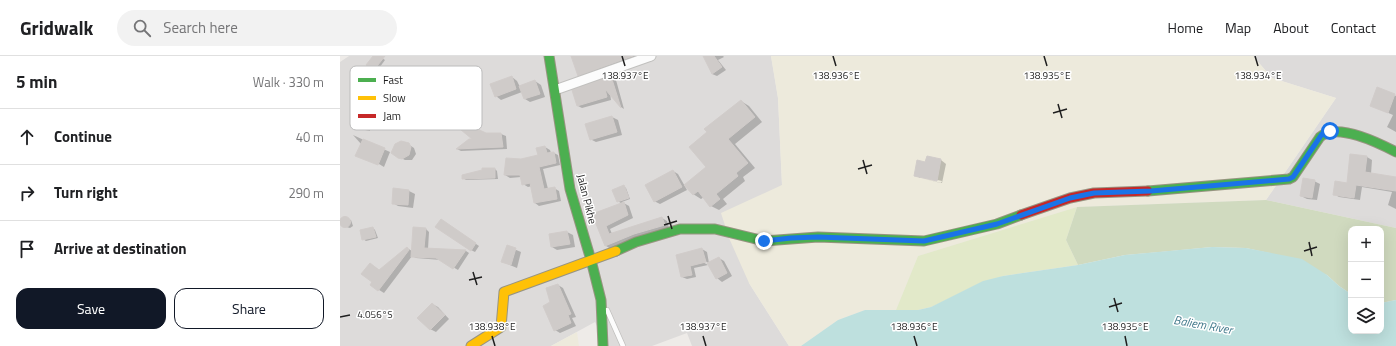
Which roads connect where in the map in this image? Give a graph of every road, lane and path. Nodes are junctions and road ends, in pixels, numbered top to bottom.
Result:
1 (549, 56) edge
2 (651, 56) edge
3 (555, 90) junction
4 (1396, 152) edge
5 (591, 260) junction
6 (601, 300) junction
7 (471, 346) edge
8 (603, 346) edge
9 (623, 346) edge

1 - 3 main road, Jalan Pikhe
2 - 3 street
3 - 5 main road, Jalan Pikhe
4 - 5 main road
5 - 6 main road, Jalan Pikhe
5 - 7 main road
6 - 8 main road, Jalan Pikhe
6 - 9 lane

